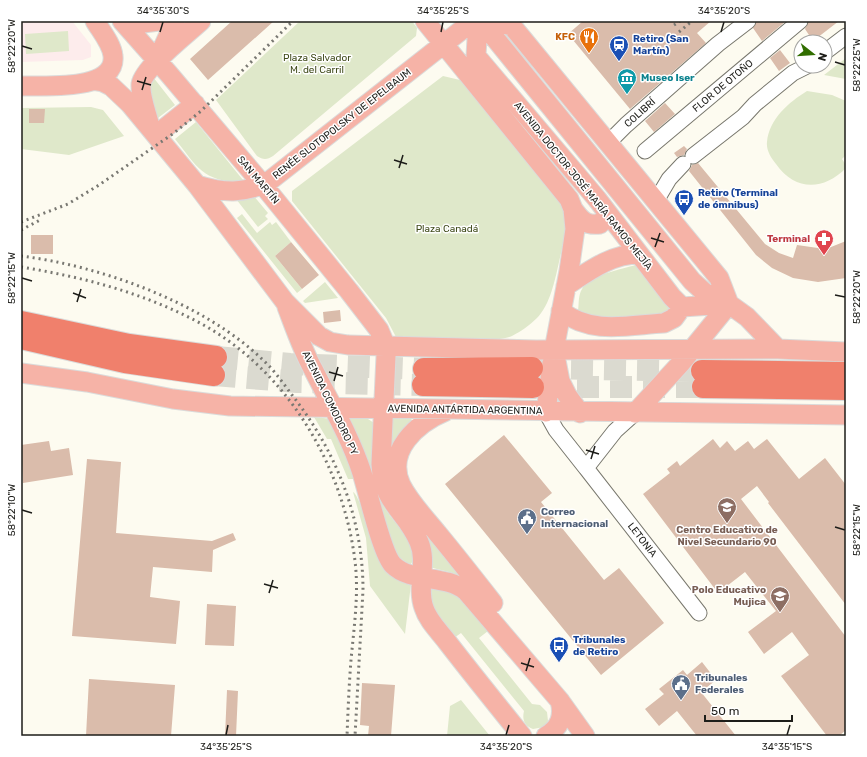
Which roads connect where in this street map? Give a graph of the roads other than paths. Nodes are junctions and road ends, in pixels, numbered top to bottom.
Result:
1 (95, 21) edge
2 (122, 21) edge
3 (131, 21) edge
4 (159, 21) edge
5 (175, 21) edge
6 (201, 21) edge
7 (425, 21) edge
8 (473, 21) edge
9 (478, 21) edge
10 (481, 21) edge
11 (494, 21) edge
12 (748, 21) edge
13 (800, 21) edge
14 (846, 36) edge
15 (443, 44) junction
16 (833, 46) edge
17 (157, 61) junction
18 (793, 73) edge
19 (96, 81) junction
20 (21, 86) edge
21 (195, 104) junction
22 (153, 132) junction
23 (608, 144) junction
24 (645, 151) dead end
25 (198, 185) junction
26 (262, 185) junction
27 (656, 201) junction
28 (573, 209) junction
29 (608, 214) junction
30 (639, 254) junction
31 (566, 286) junction
32 (286, 302) junction
33 (729, 304) junction
34 (682, 307) junction
35 (561, 311) junction
36 (21, 322) edge
37 (21, 338) edge
38 (385, 346) junction
39 (778, 349) junction
40 (554, 350) junction
41 (692, 350) junction
42 (846, 352) edge
43 (21, 360) edge
44 (21, 373) edge
45 (846, 373) edge
46 (423, 377) tunnel mouth
47 (532, 378) tunnel mouth
48 (87, 382) junction
49 (846, 389) edge
50 (333, 408) junction
51 (384, 409) junction
52 (448, 410) junction
53 (546, 412) junction
54 (580, 413) junction
55 (635, 414) junction
56 (846, 415) edge
57 (586, 468) junction
58 (422, 576) junction
59 (698, 613) dead end
60 (542, 680) junction
61 (560, 701) junction
62 (522, 735) edge
63 (546, 736) edge
64 (585, 736) edge

1 - 19 main road
2 - 17 main road, SAN MARTÍN
3 - 4 main road
5 - 17 main road
6 - 17 main road
7 - 15 main road, AVENIDA DOCTOR JOSÉ MARÍA RAMOS MEJÍA
8 - 15 main road, RENÉE SLOTOPOLSKY DE EPELBAUM
9 - 29 main road, AVENIDA DOCTOR JOSÉ MARÍA RAMOS MEJÍA
10 - 33 main road
11 - 23 main road
12 - 23 street, COLIBRÍ
13 - 24 street, FLOR DE OTOÑO
14 - 16 street
15 - 26 main road, RENÉE SLOTOPOLSKY DE EPELBAUM
15 - 28 main road, AVENIDA DOCTOR JOSÉ MARÍA RAMOS MEJÍA
17 - 21 main road, SAN MARTÍN
17 - 22 main road
18 - 27 street
19 - 20 main road
19 - 22 main road
21 - 22 main road
21 - 26 main road, SAN MARTÍN
22 - 25 main road
23 - 27 main road
25 - 26 main road, RENÉE SLOTOPOLSKY DE EPELBAUM
25 - 32 main road
26 - 38 main road, SAN MARTÍN
27 - 33 main road
28 - 29 main road
28 - 31 main road, AVENIDA DOCTOR JOSÉ MARÍA RAMOS MEJÍA
29 - 30 main road, AVENIDA DOCTOR JOSÉ MARÍA RAMOS MEJÍA
30 - 31 main road
30 - 34 main road, AVENIDA DOCTOR JOSÉ MARÍA RAMOS MEJÍA
31 - 35 main road, AVENIDA DOCTOR JOSÉ MARÍA RAMOS MEJÍA
32 - 38 main road
32 - 50 main road, AVENIDA COMODORO PY
33 - 34 main road
33 - 39 main road
33 - 41 main road
34 - 35 main road
35 - 40 main road, AVENIDA DOCTOR JOSÉ MARÍA RAMOS MEJÍA
36 - 37 highway
38 - 40 main road
38 - 51 main road
39 - 41 main road
39 - 42 main road
40 - 41 main road
40 - 53 main road
40 - 54 main road, AVENIDA DOCTOR JOSÉ MARÍA RAMOS MEJÍA
41 - 55 main road
43 - 48 main road, AVENIDA ANTÁRTIDA ARGENTINA
44 - 48 main road, AVENIDA ANTÁRTIDA ARGENTINA
45 - 49 highway
46 - 47 highway
48 - 50 main road, AVENIDA ANTÁRTIDA ARGENTINA
50 - 51 main road, AVENIDA ANTÁRTIDA ARGENTINA
50 - 58 main road, AVENIDA COMODORO PY
51 - 52 main road, AVENIDA ANTÁRTIDA ARGENTINA
51 - 58 main road
52 - 53 main road, AVENIDA ANTÁRTIDA ARGENTINA
52 - 60 main road
53 - 54 main road, AVENIDA ANTÁRTIDA ARGENTINA
53 - 57 street, LETONIA
54 - 55 main road, AVENIDA ANTÁRTIDA ARGENTINA
55 - 56 main road, AVENIDA ANTÁRTIDA ARGENTINA
55 - 57 street
57 - 59 street, LETONIA
58 - 60 main road, AVENIDA COMODORO PY
58 - 62 main road
60 - 61 main road, AVENIDA COMODORO PY
61 - 63 main road
61 - 64 main road, AVENIDA COMODORO PY

